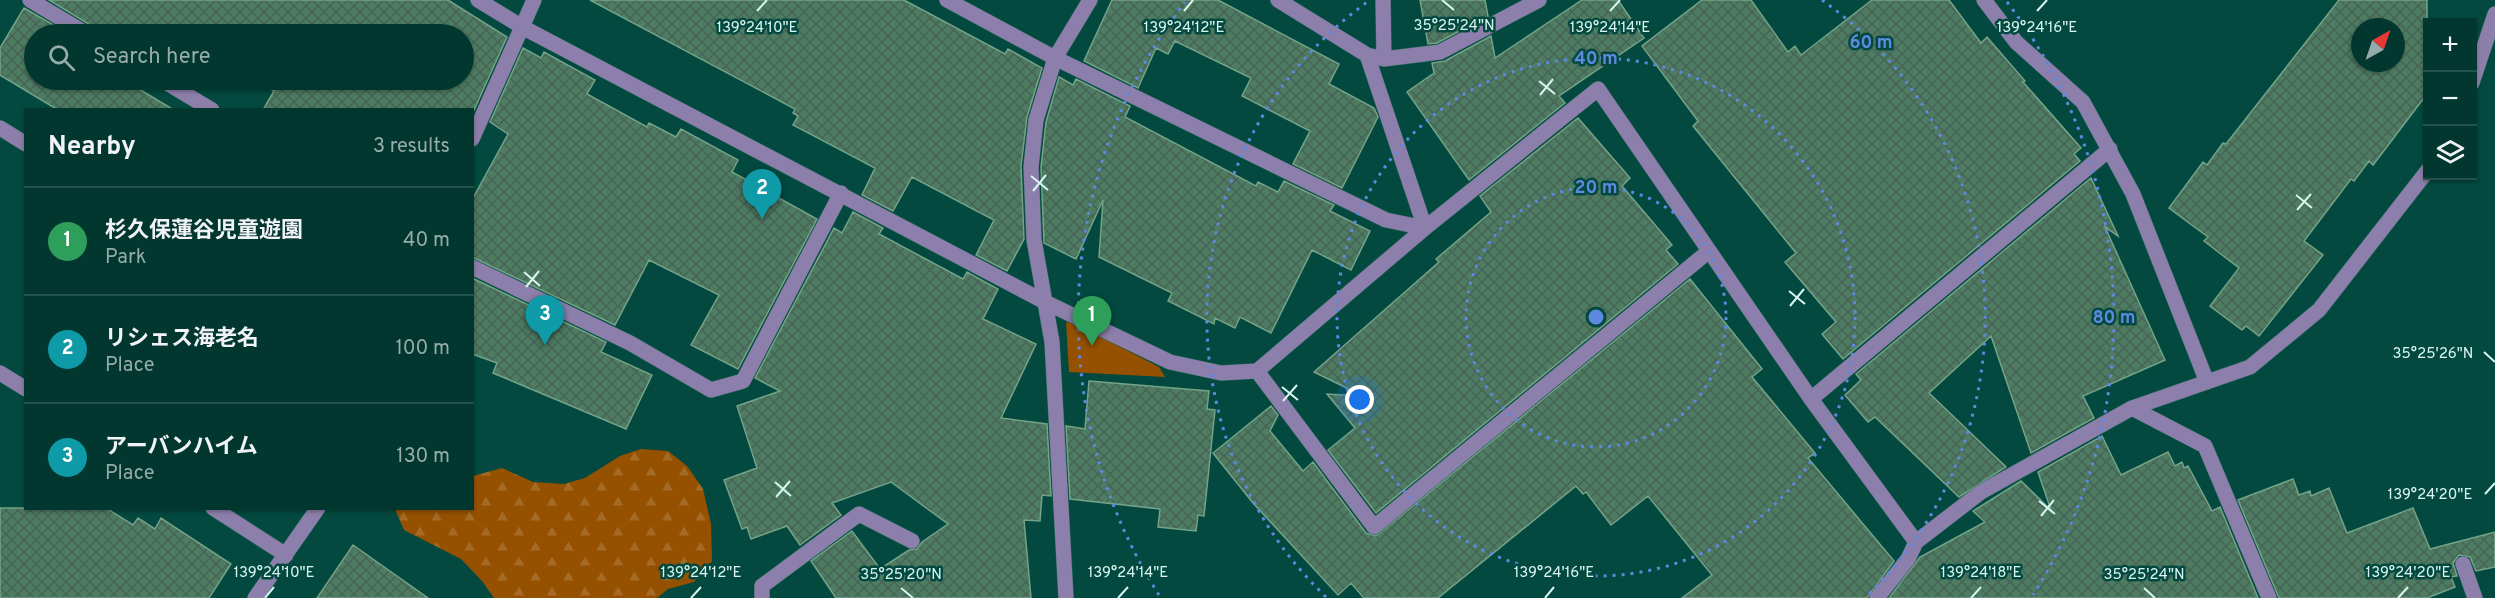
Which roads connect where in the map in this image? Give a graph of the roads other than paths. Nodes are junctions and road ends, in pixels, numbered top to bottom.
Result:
1 (30, 0) edge
2 (478, 0) edge
3 (534, 0) edge
4 (947, 0) edge
5 (1090, 0) edge
6 (1278, 0) edge
7 (1383, 0) edge
8 (1539, 0) edge
9 (1984, 0) edge
10 (2495, 14) edge
11 (70, 24) edge
12 (524, 28) junction
13 (1367, 55) junction
14 (1055, 58) junction
15 (1384, 59) junction
16 (2476, 72) edge
17 (179, 90) edge
18 (209, 108) edge
19 (0, 128) edge
20 (474, 135) edge
21 (24, 143) edge
22 (2110, 149) junction
23 (2423, 175) edge
24 (841, 193) junction
25 (1425, 228) junction
26 (1709, 251) junction
27 (474, 268) edge
28 (1047, 303) junction
29 (1257, 371) junction
30 (0, 373) edge
31 (2207, 382) junction
32 (24, 388) edge
33 (1811, 399) junction
34 (2132, 408) junction
35 (216, 510) edge
36 (317, 510) edge
37 (912, 541) dead end
38 (1916, 542) junction
39 (286, 555) junction
40 (2463, 564) dead end
41 (255, 598) edge
42 (762, 598) edge
43 (1066, 598) edge
44 (1877, 598) edge
45 (2269, 598) edge
46 (2475, 598) edge

1 - 11 street
2 - 12 street
3 - 12 street
4 - 14 street
5 - 14 street
6 - 13 street
7 - 15 street
8 - 15 street
9 - 22 street
10 - 16 street
12 - 20 street
12 - 24 street
13 - 15 street
13 - 25 street
14 - 25 street
14 - 28 street
17 - 18 street
19 - 21 street
22 - 31 street
22 - 33 street
23 - 31 street
24 - 27 street
24 - 28 street
25 - 26 street
25 - 29 street
26 - 29 street
26 - 33 street
28 - 29 street
28 - 43 street
30 - 32 street
31 - 34 street
33 - 38 street
34 - 38 street
34 - 45 street
35 - 39 street
36 - 39 street
37 - 42 street
38 - 44 street
39 - 41 street
40 - 46 street

